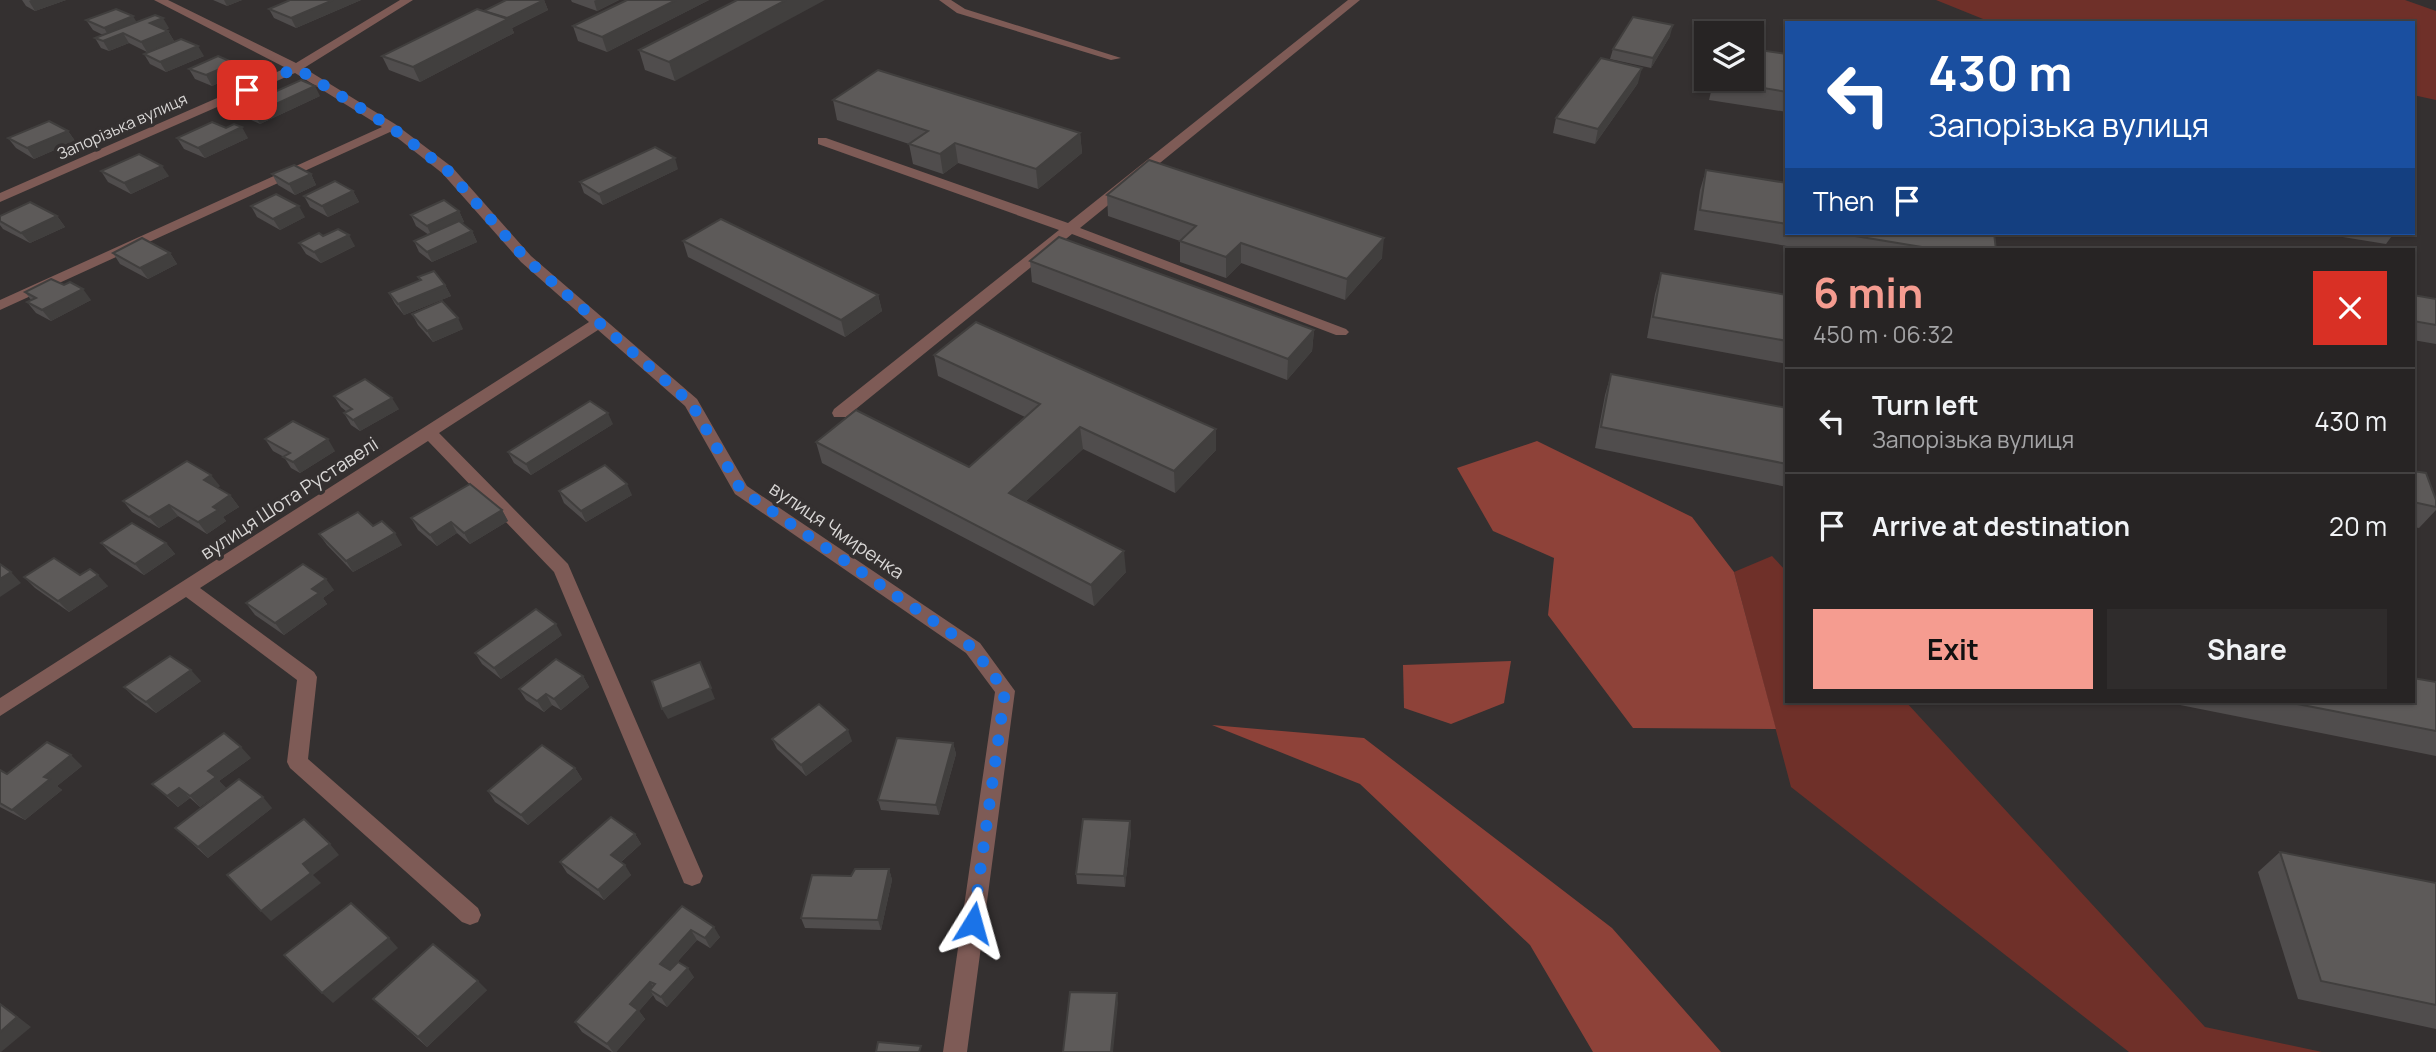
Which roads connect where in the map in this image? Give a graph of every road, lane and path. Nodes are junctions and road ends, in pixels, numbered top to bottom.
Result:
1 (159, 0) edge
2 (408, 0) edge
3 (944, 0) edge
4 (1355, 0) edge
5 (1115, 58) dead end
6 (296, 68) junction
7 (391, 127) junction
8 (822, 141) dead end
9 (0, 198) edge
10 (1070, 229) junction
11 (0, 306) edge
12 (600, 322) junction
13 (1341, 332) dead end
14 (840, 414) dead end
15 (429, 432) junction
16 (187, 588) junction
17 (0, 708) edge
18 (692, 876) dead end
19 (470, 915) dead end
20 (955, 1052) edge

1 - 6 street
2 - 6 street, Запорізька вулиця
3 - 5 street
4 - 10 street
6 - 7 street, вулиця Чмиренка
6 - 9 street, Запорізька вулиця
7 - 11 street
7 - 12 street, вулиця Чмиренка
8 - 10 street
10 - 13 street
10 - 14 street
12 - 15 street, вулиця Шота Руставелі
12 - 20 street, вулиця Чмиренка
15 - 16 street, вулиця Шота Руставелі
15 - 18 street
16 - 17 street, вулиця Шота Руставелі
16 - 19 street

